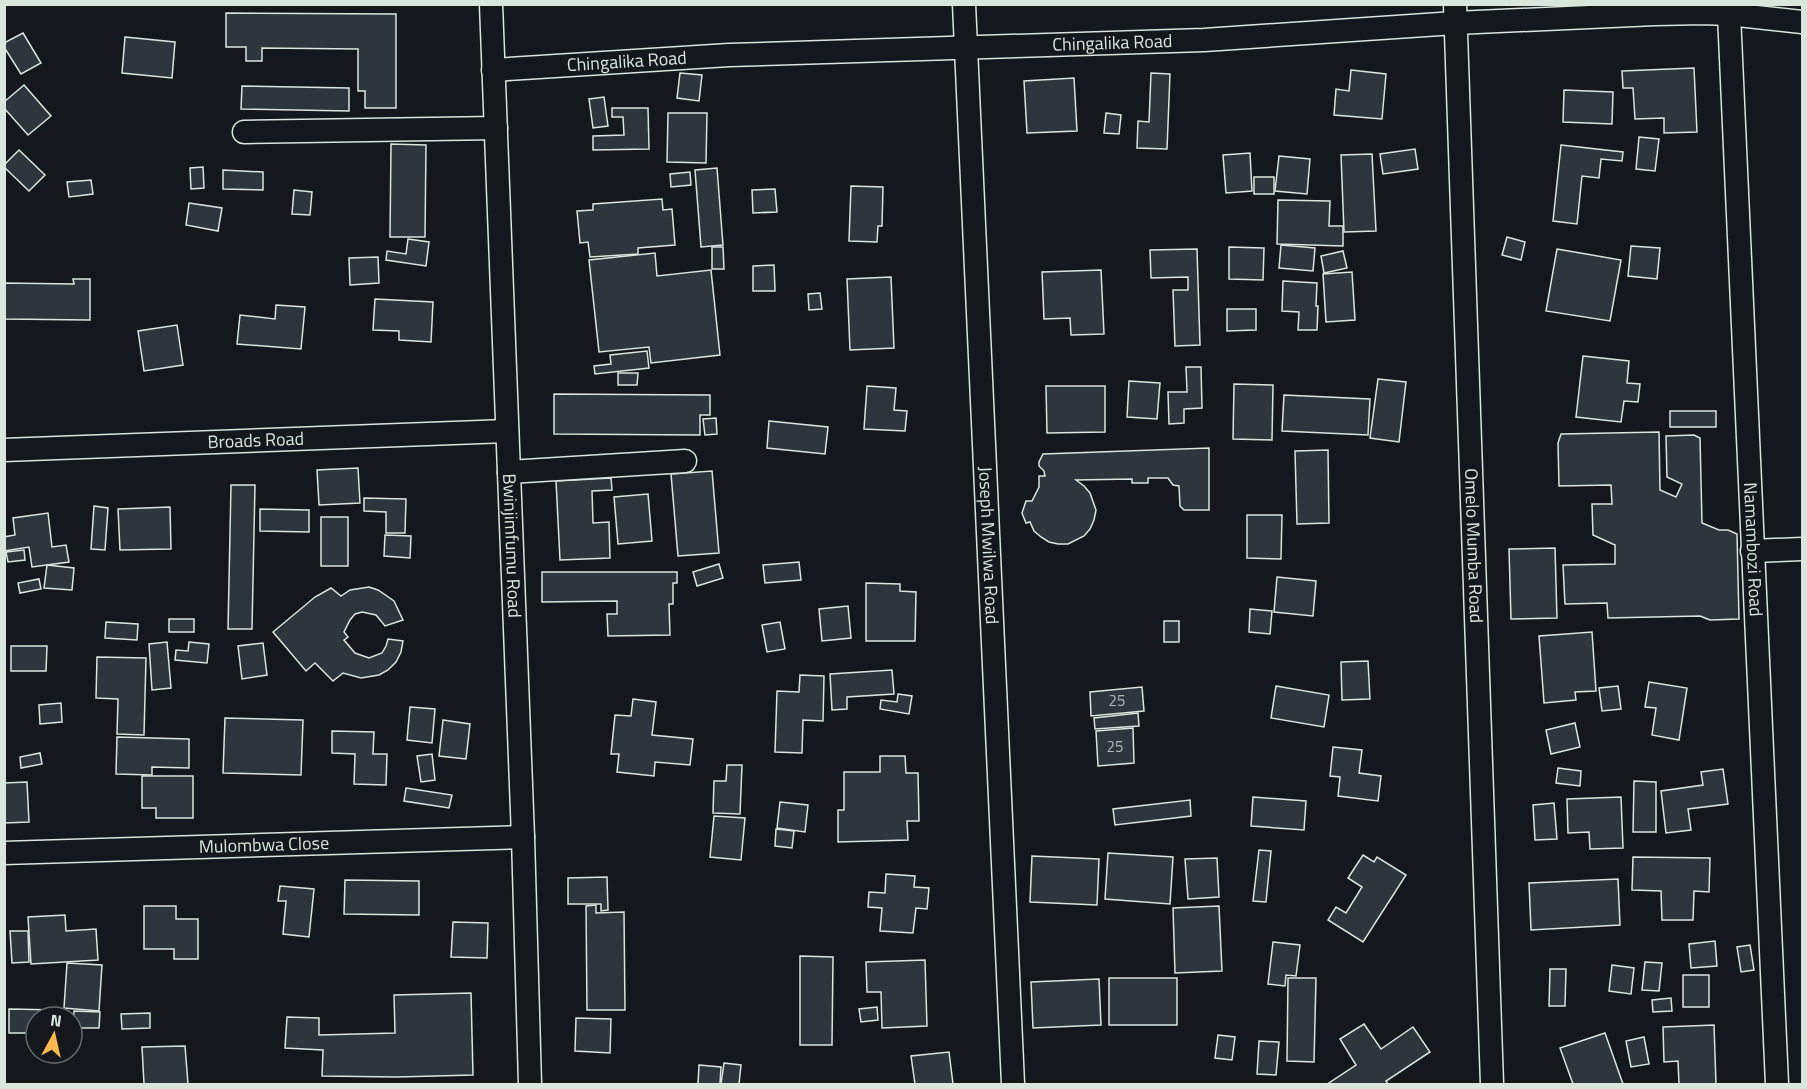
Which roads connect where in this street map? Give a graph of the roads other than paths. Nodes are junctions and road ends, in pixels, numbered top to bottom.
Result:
1 (491, 4) edge
2 (964, 4) edge
3 (1455, 14) edge
4 (1729, 14) junction
5 (1803, 22) edge
6 (966, 49) junction
7 (493, 70) junction
8 (496, 128) junction
9 (244, 132) dead end
10 (507, 431) junction
11 (4, 450) edge
12 (685, 461) dead end
13 (509, 472) junction
14 (1803, 549) edge
15 (1752, 551) junction
16 (523, 837) junction
17 (4, 853) edge
18 (530, 1084) edge
19 (1013, 1084) edge
20 (1492, 1084) edge
21 (1777, 1084) edge

1 - 7 street, Bwinjimfumu Road
2 - 6 street, Joseph Mwilwa Road
3 - 4 street, Chingalika Road
3 - 6 street, Chingalika Road
3 - 20 street, Omelo Mumba Road
4 - 5 street, Chingalika Road
4 - 15 street, Namambozi Road
6 - 7 street, Chingalika Road
6 - 19 street, Joseph Mwilwa Road
7 - 8 street, Bwinjimfumu Road
8 - 9 street
8 - 10 street, Bwinjimfumu Road
10 - 11 street, Broads Road
10 - 13 street, Bwinjimfumu Road
12 - 13 street
13 - 16 street, Bwinjimfumu Road
14 - 15 street
15 - 21 street, Namambozi Road
16 - 17 street, Mulombwa Close
16 - 18 street, Bwinjimfumu Road

